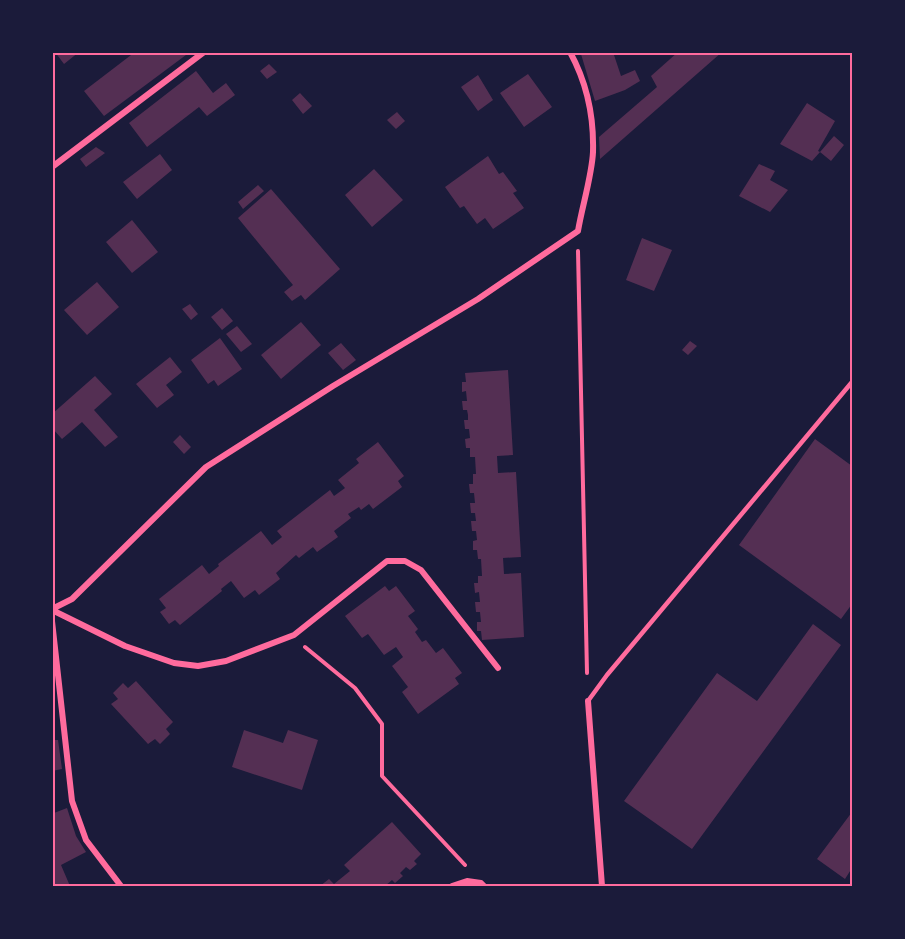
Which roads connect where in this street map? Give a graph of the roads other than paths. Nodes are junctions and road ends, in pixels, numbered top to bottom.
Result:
1 (204, 52) edge
2 (570, 52) edge
3 (52, 167) edge
4 (852, 382) edge
5 (52, 610) edge
6 (52, 621) edge
7 (498, 668) dead end
8 (588, 701) joint
9 (483, 885) edge
10 (121, 886) edge
11 (452, 886) edge
12 (603, 886) edge

1 - 3 street
2 - 5 street
4 - 8 lane
5 - 7 street
6 - 10 street
8 - 12 street
9 - 11 street

